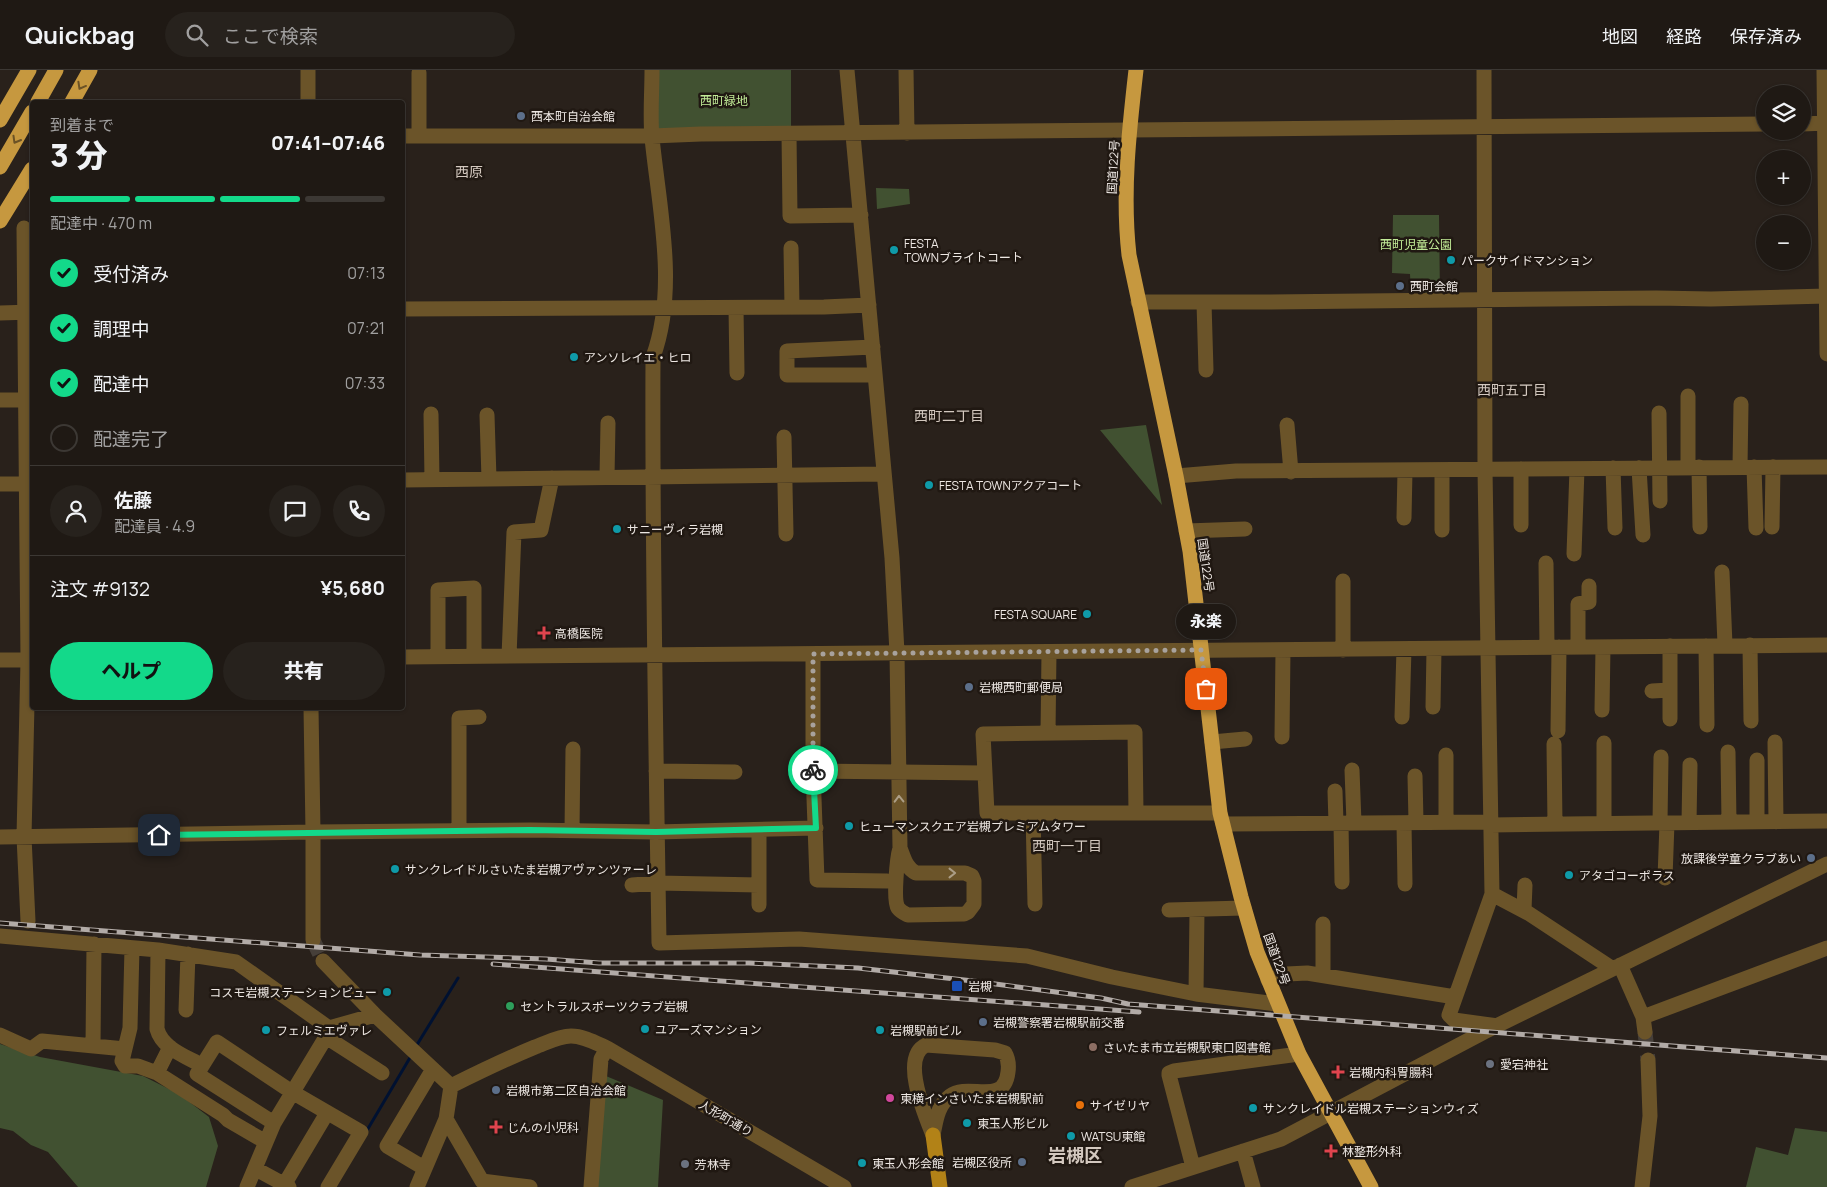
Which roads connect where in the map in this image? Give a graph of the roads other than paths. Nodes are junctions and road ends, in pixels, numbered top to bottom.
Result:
1 (29, 70) edge
2 (56, 70) edge
3 (90, 70) edge
4 (308, 70) edge
5 (652, 70) edge
6 (847, 70) edge
7 (906, 70) edge
8 (1136, 70) edge
9 (1484, 70) edge
10 (1824, 70) edge
11 (419, 73) dead end
12 (39, 100) edge
13 (73, 100) edge
14 (308, 100) edge
15 (30, 116) edge
16 (0, 120) edge
17 (1826, 123) edge
18 (1756, 124) edge
19 (1811, 124) edge
20 (1484, 127) junction
21 (1130, 131) junction
22 (853, 133) junction
23 (907, 133) junction
24 (788, 134) junction
25 (405, 136) edge
26 (419, 136) junction
27 (652, 136) junction
28 (0, 168) edge
29 (30, 172) edge
30 (861, 215) junction
31 (0, 221) edge
32 (24, 228) dead end
33 (791, 248) dead end
34 (1826, 296) edge
35 (1484, 300) junction
36 (1138, 302) junction
37 (1204, 303) junction
38 (869, 304) junction
39 (663, 308) junction
40 (736, 308) junction
41 (792, 308) junction
42 (405, 309) edge
43 (29, 312) edge
44 (0, 313) edge
45 (873, 347) junction
46 (1827, 354) edge
47 (1206, 370) dead end
48 (737, 373) dead end
49 (875, 375) junction
50 (1688, 396) dead end
51 (0, 400) edge
52 (25, 400) junction
53 (1741, 404) dead end
54 (1659, 413) dead end
55 (431, 414) dead end
56 (488, 415) dead end
57 (608, 423) dead end
58 (1287, 425) dead end
59 (784, 437) dead end
60 (1694, 467) junction
61 (1747, 467) junction
62 (1773, 467) junction
63 (1827, 467) edge
64 (1614, 468) junction
65 (1639, 468) junction
66 (1659, 468) junction
67 (1521, 469) junction
68 (1577, 469) junction
69 (1442, 470) junction
70 (1485, 470) junction
71 (1405, 471) junction
72 (1291, 472) junction
73 (884, 474) junction
74 (785, 475) junction
75 (1176, 476) junction
76 (652, 477) junction
77 (552, 478) junction
78 (607, 478) junction
79 (489, 479) junction
80 (405, 480) edge
81 (432, 480) junction
82 (0, 484) edge
83 (29, 484) edge
84 (1660, 501) dead end
85 (1404, 518) dead end
86 (1520, 525) dead end
87 (1700, 527) dead end
88 (1615, 528) dead end
89 (1245, 529) dead end
90 (1442, 530) dead end
91 (1186, 531) junction
92 (786, 534) dead end
93 (1643, 535) dead end
94 (1574, 554) dead end
95 (1546, 563) dead end
96 (1722, 572) dead end
97 (1343, 581) dead end
98 (1589, 586) dead end
99 (1725, 645) junction
100 (1750, 645) junction
101 (1827, 645) edge
102 (1670, 646) junction
103 (1706, 646) junction
104 (1553, 647) junction
105 (1578, 647) junction
106 (1603, 647) junction
107 (1488, 648) junction
108 (1404, 649) junction
109 (1434, 649) junction
110 (1201, 650) junction
111 (1283, 650) junction
112 (1343, 650) junction
113 (1049, 652) junction
114 (897, 653) junction
115 (655, 654) junction
116 (813, 654) junction
117 (438, 656) junction
118 (474, 656) junction
119 (509, 656) junction
120 (405, 657) edge
121 (0, 660) edge
122 (30, 660) edge
123 (1670, 690) junction
124 (1652, 691) dead end
125 (1433, 708) dead end
126 (311, 710) edge
127 (1602, 710) dead end
128 (479, 717) dead end
129 (1402, 717) dead end
130 (1670, 719) dead end
131 (1751, 722) dead end
132 (1707, 726) dead end
133 (1048, 733) junction
134 (1282, 737) dead end
135 (1245, 739) dead end
136 (1212, 742) junction
137 (1775, 742) dead end
138 (1604, 743) dead end
139 (573, 749) dead end
140 (1728, 752) dead end
141 (1446, 756) dead end
142 (1661, 757) dead end
143 (1757, 760) dead end
144 (1690, 765) dead end
145 (1352, 770) dead end
146 (656, 771) junction
147 (813, 771) junction
148 (899, 771) junction
149 (735, 772) dead end
150 (984, 773) junction
151 (1415, 776) dead end
152 (1335, 791) dead end
153 (1033, 813) junction
154 (1136, 813) junction
155 (1221, 819) junction
156 (1827, 821) edge
157 (1410, 822) junction
158 (1446, 822) junction
159 (1730, 822) junction
160 (1757, 822) junction
161 (1776, 822) junction
162 (1344, 823) junction
163 (1490, 823) junction
164 (1664, 823) junction
165 (1688, 823) junction
166 (1555, 824) junction
167 (1604, 824) junction
168 (816, 828) junction
169 (572, 830) junction
170 (759, 830) junction
171 (459, 831) junction
172 (313, 832) junction
173 (656, 832) junction
174 (24, 837) junction
175 (0, 838) edge
176 (900, 848) junction
177 (1827, 864) edge
178 (916, 873) junction
179 (1665, 878) dead end
180 (1342, 882) dead end
181 (658, 883) junction
182 (892, 884) junction
183 (1405, 884) dead end
184 (632, 885) dead end
185 (759, 885) junction
186 (1525, 885) dead end
187 (1492, 894) junction
188 (1035, 904) dead end
189 (759, 905) dead end
190 (1244, 908) junction
191 (1169, 910) dead end
192 (1196, 910) junction
193 (1524, 910) junction
194 (28, 920) dead end
195 (1323, 924) dead end
196 (0, 936) edge
197 (313, 940) tunnel mouth
198 (94, 944) junction
199 (132, 948) junction
200 (1827, 948) edge
201 (158, 950) junction
202 (188, 954) junction
203 (323, 961) tunnel mouth
204 (1616, 967) junction
205 (1323, 975) junction
206 (1268, 980) junction
207 (1196, 994) junction
208 (1455, 997) junction
209 (1277, 1004) junction
210 (186, 1010) dead end
211 (375, 1015) junction
212 (1498, 1026) junction
213 (327, 1032) junction
214 (0, 1035) edge
215 (93, 1046) junction
216 (170, 1048) junction
217 (607, 1048) junction
218 (126, 1049) junction
219 (1299, 1054) junction
220 (1648, 1060) tunnel mouth
221 (433, 1068) junction
222 (199, 1069) junction
223 (157, 1073) junction
224 (382, 1073) dead end
225 (451, 1086) junction
226 (186, 1092) junction
227 (292, 1092) junction
228 (326, 1113) junction
229 (1330, 1113) junction
230 (446, 1118) junction
231 (274, 1123) junction
232 (933, 1135) junction
233 (266, 1142) junction
234 (1243, 1151) junction
235 (1193, 1167) junction
236 (424, 1168) junction
237 (256, 1169) junction
238 (287, 1186) edge
239 (247, 1187) edge
240 (328, 1187) edge
241 (417, 1187) edge
242 (530, 1187) edge
243 (592, 1187) edge
244 (844, 1187) edge
245 (940, 1187) edge
246 (1132, 1187) edge
247 (1253, 1187) edge
248 (1372, 1187) edge
249 (1642, 1187) edge

1 - 16 highway
2 - 12 highway
3 -> 13 highway
4 - 14 street
5 - 27 street
6 - 22 street
7 - 23 street
8 - 21 highway, 国道122号
9 - 20 street
10 - 17 street
11 - 26 street
15 -> 28 highway
17 - 19 street
17 - 34 street
18 - 20 street
20 - 21 street
20 - 35 street
21 - 23 street
21 - 36 highway, 国道122号
22 - 23 street
22 - 24 street
22 - 30 street
24 - 27 street
24 - 30 street
25 - 26 street
26 - 27 street
27 - 39 street
29 - 31 highway
30 - 38 street
32 - 43 street
33 - 41 street
34 - 35 street
34 - 46 street
35 - 37 street
35 - 70 street
36 - 37 street
36 - 75 highway, 国道122号
37 - 47 street
38 - 41 street
38 - 45 street
39 - 40 street
39 - 42 street
39 - 76 street
40 - 41 street
40 - 48 street
43 - 44 street
43 - 52 street
45 - 49 street
45 - 49 street
49 - 73 street
50 - 60 street
51 - 52 street
52 - 83 street
53 - 61 street
54 - 66 street
55 - 81 street
56 - 79 street
57 - 78 street
58 - 72 street
59 - 74 street
60 - 61 street
60 - 66 street
60 - 87 street
61 - 62 street
61 - 62 street
62 - 63 street
64 - 65 street
64 - 68 street
64 - 88 street
65 - 66 street
65 - 93 street
66 - 84 street
67 - 68 street
67 - 70 street
67 - 86 street
68 - 94 street
69 - 70 street
69 - 71 street
69 - 90 street
70 - 107 street
71 - 72 street
71 - 85 street
72 - 75 street
73 - 74 street
73 - 114 street
74 - 76 street
74 - 92 street
75 - 91 highway, 国道122号
76 - 78 street
76 - 115 street
77 - 78 street
77 - 79 street
77 - 119 street
79 - 81 street
80 - 81 street
82 - 83 street
83 - 122 street
89 - 91 street
91 - 110 highway, 国道122号
95 - 104 street
96 - 99 street
97 - 112 street
98 - 105 street
99 - 100 street
99 - 103 street
100 - 101 street
100 - 131 street
102 - 103 street
102 - 106 street
102 - 123 street
103 - 132 street
104 - 105 street
104 - 107 street
104 - 166 street
105 - 106 street
106 - 127 street
107 - 109 street
107 - 163 street
108 - 109 street
108 - 112 street
108 - 129 street
109 - 125 street
110 - 111 street
110 - 113 street
110 - 136 highway, 国道122号
111 - 112 street
111 - 134 street
113 - 114 street
113 - 133 street
114 - 116 street
114 - 148 street
115 - 116 street
115 - 119 street
115 - 146 street
116 - 147 street
117 - 118 street
117 - 118 street
117 - 120 street
118 - 119 street
121 - 122 street
122 - 174 street
123 - 124 street
123 - 130 street
126 - 172 street
128 - 171 street
133 - 150 street
133 - 154 street
135 - 136 street
136 - 155 highway, 国道122号
137 - 161 street
138 - 167 street
139 - 169 street
140 - 159 street
141 - 158 street
142 - 164 street
143 - 160 street
144 - 165 street
145 - 162 street
146 - 149 street
146 - 173 street
147 - 148 street
147 - 168 street
148 - 150 street
176 -> 148 street
150 - 153 street
151 - 157 street
152 - 162 street
153 - 154 street
153 - 188 street
154 - 155 street
155 - 162 street
155 - 190 highway, 国道122号
156 - 161 street
157 - 158 street
157 - 162 street
157 - 183 street
158 - 163 street
159 - 160 street
159 - 165 street
160 - 161 street
162 - 180 street
163 - 166 street
163 - 187 street
164 - 165 street
164 - 167 street
164 - 179 street
166 - 167 street
168 - 170 street
168 - 182 street
169 - 171 street
169 - 173 street
170 - 173 street
170 - 185 street
171 - 172 street
172 - 174 street
172 - 197 street
173 - 181 street
174 - 175 street
174 - 194 street
176 - 178 street
176 - 182 street
177 - 204 street
178 - 182 street
178 -> 182 street
181 - 184 street
181 - 185 street
181 - 207 street
185 - 189 street
186 - 193 street
187 - 193 street
187 - 208 street
190 - 192 street
190 - 206 highway, 国道122号
191 - 192 street
192 - 207 street
193 - 204 street
195 - 205 street
196 - 198 street
198 - 199 street
198 - 215 street
199 - 201 street
199 - 218 street
200 - 204 street
201 - 202 street
201 - 216 street
202 - 210 street
202 - 213 street
203 - 211 street
204 - 212 street
205 - 206 street
205 - 208 street
206 - 209 highway, 国道122号
207 - 209 street
208 - 212 street
209 - 219 highway, 国道122号
211 - 213 street
211 - 221 street
212 - 229 street
213 - 224 street
213 - 227 street
214 - 215 street
215 - 218 street
216 - 222 street
216 - 223 street
217 - 225 street, 人形町通り
217 - 243 street
217 - 244 street, 人形町通り
218 - 223 street
219 - 229 highway, 国道122号
219 - 235 street
220 - 249 street
221 - 225 street
221 - 236 street
222 - 226 street
222 - 227 street
222 - 231 street
223 - 226 street
225 - 230 street
226 - 233 street
227 - 228 street
227 - 231 street
228 - 238 street
228 - 240 street
229 - 234 street
229 - 248 highway, 国道122号
230 - 236 street
230 - 242 street
231 - 233 street
232 - 232 street
232 - 245 main road
233 - 237 street
234 - 235 street
234 - 247 street
235 - 246 street
236 - 241 street
237 - 238 street
237 - 239 street

